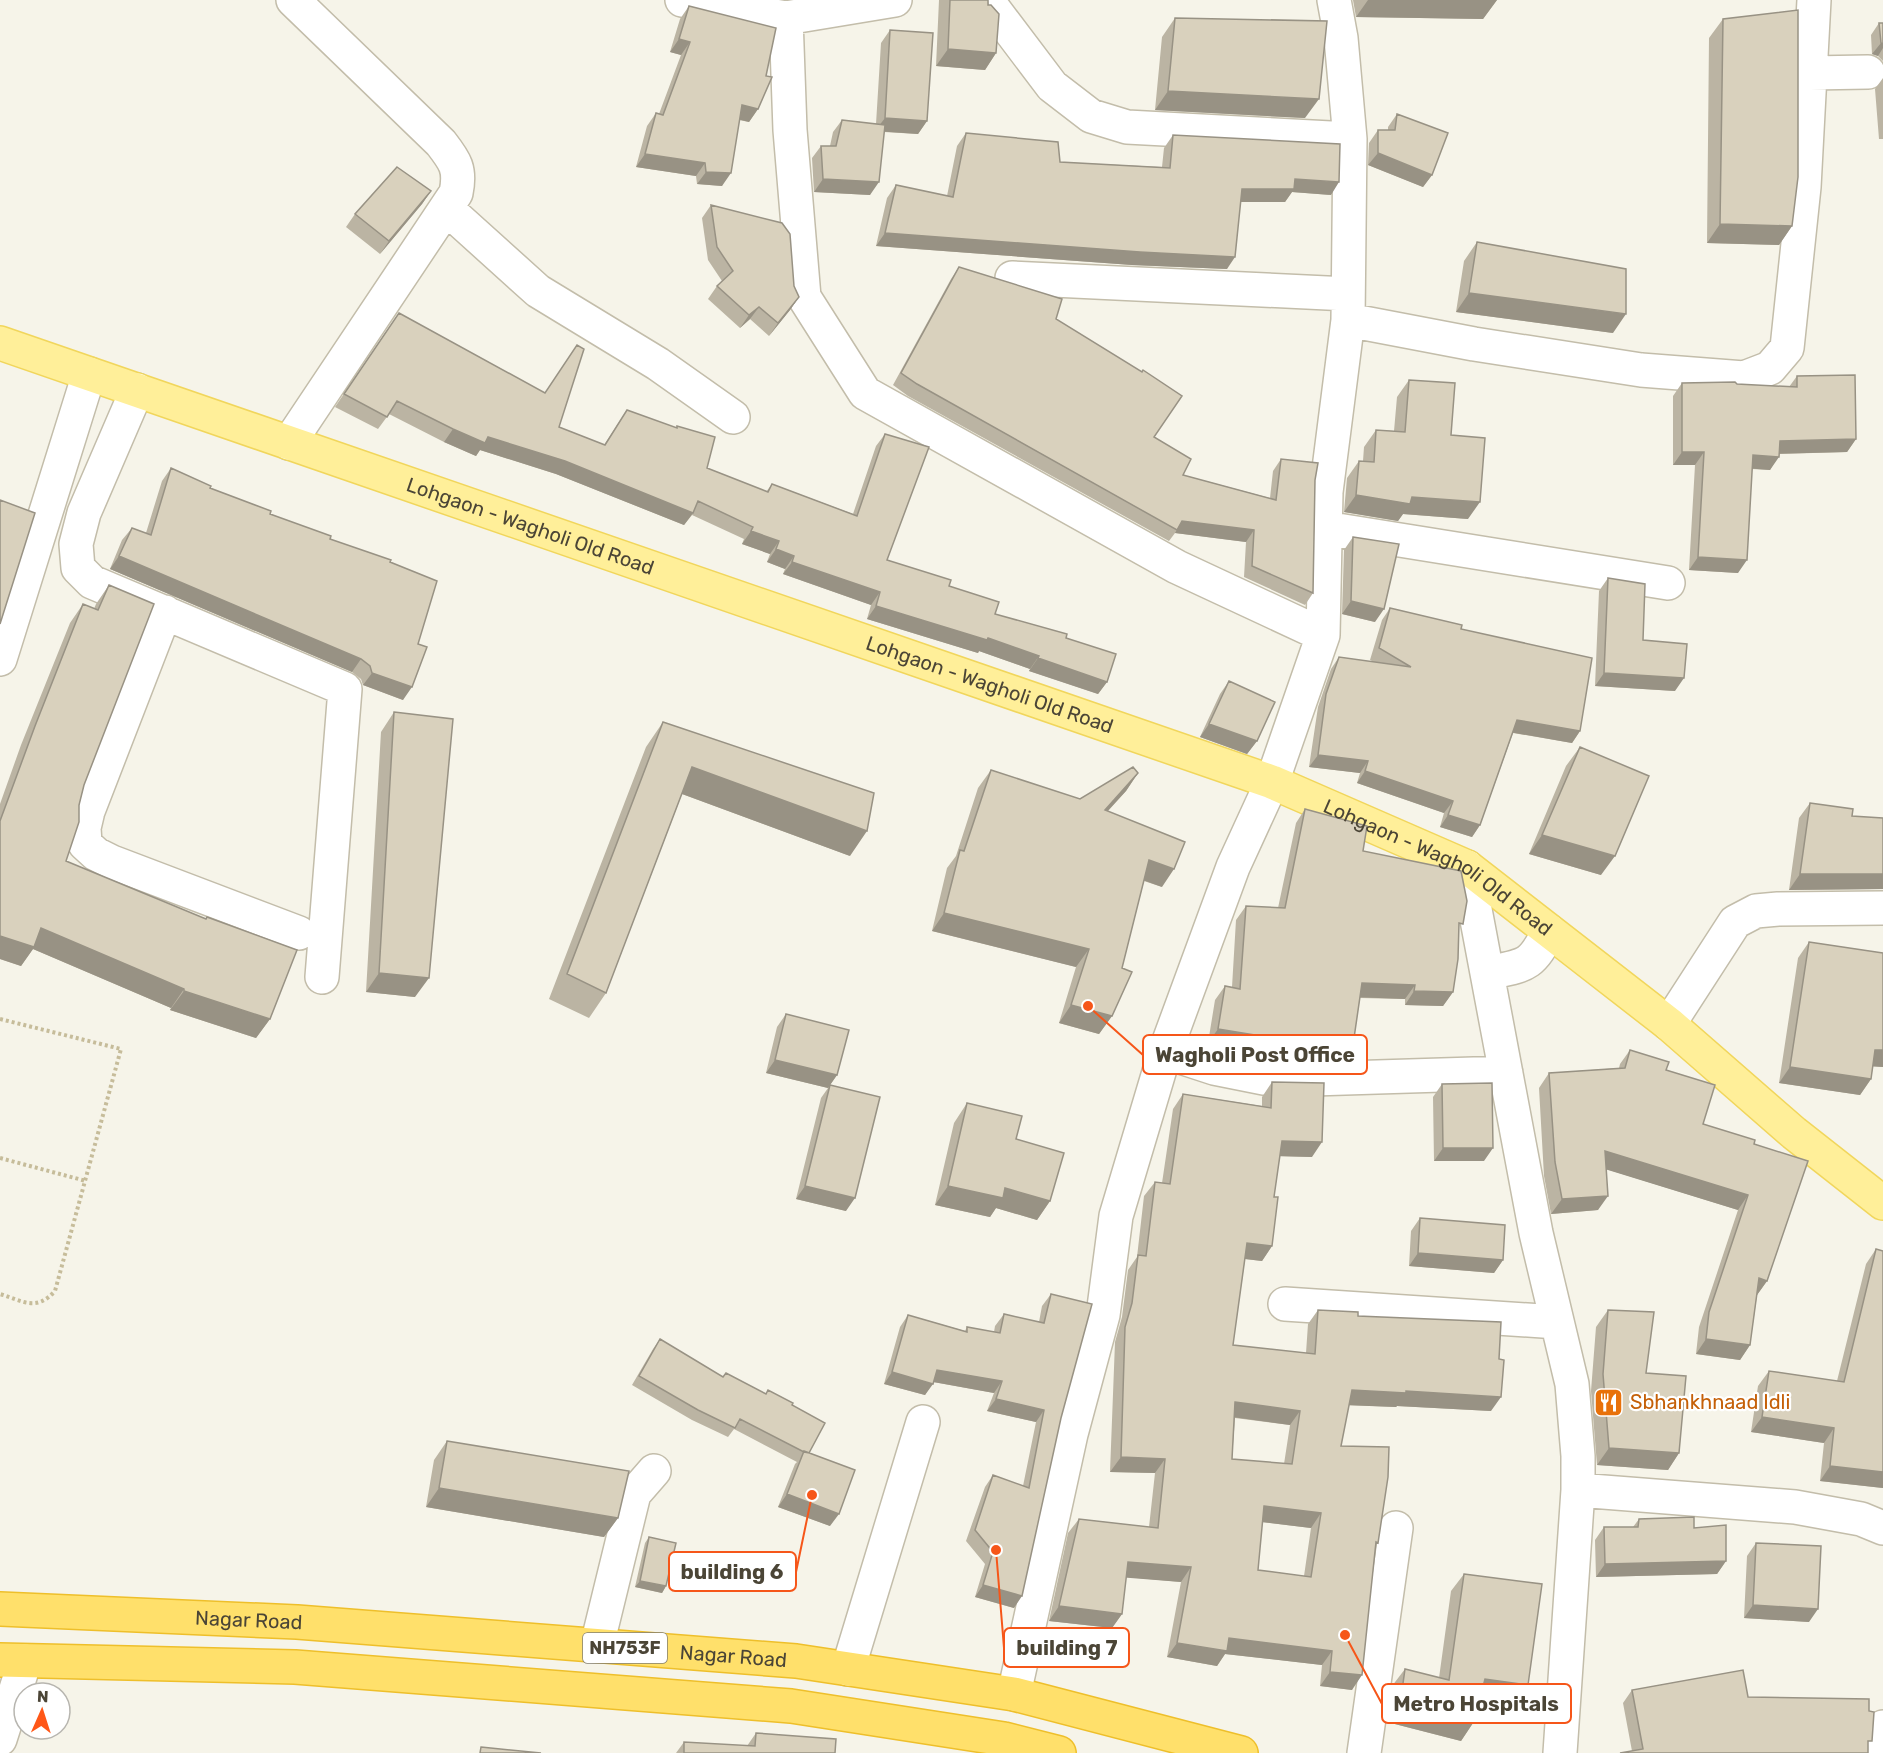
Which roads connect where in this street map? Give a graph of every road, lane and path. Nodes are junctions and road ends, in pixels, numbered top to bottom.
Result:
1 (293, 0) edge
2 (682, 0) edge
3 (895, 0) edge
4 (987, 0) edge
5 (1334, 0) edge
6 (1814, 0) edge
7 (804, 11) edge
8 (1868, 72) dead end
9 (1810, 73) junction
10 (1350, 139) junction
11 (446, 208) junction
12 (1012, 278) dead end
13 (1348, 307) junction
14 (0, 343) edge
15 (89, 374) junction
16 (137, 390) junction
17 (733, 417) dead end
18 (289, 443) junction
19 (1325, 528) junction
20 (1668, 583) dead end
21 (165, 612) junction
22 (1323, 635) junction
23 (0, 659) edge
24 (1272, 782) junction
25 (1467, 867) junction
26 (1883, 908) edge
27 (1549, 931) junction
28 (299, 933) dead end
29 (1487, 973) junction
30 (322, 977) dead end
31 (0, 1019) edge
32 (1669, 1024) junction
33 (1165, 1052) junction
34 (1506, 1073) junction
35 (0, 1158) edge
36 (86, 1181) junction
37 (1883, 1203) edge
38 (0, 1294) edge
39 (1285, 1304) dead end
40 (1557, 1322) junction
41 (923, 1422) dead end
42 (654, 1472) dead end
43 (1578, 1490) junction
44 (1396, 1528) dead end
45 (1883, 1528) edge
46 (0, 1609) edge
47 (597, 1645) junction
48 (12, 1660) edge
49 (848, 1669) junction
50 (1014, 1694) junction
51 (1883, 1727) edge
52 (0, 1739) edge
53 (1054, 1752) edge
54 (1241, 1753) edge
55 (1364, 1753) edge
56 (1560, 1753) edge
57 (1881, 1753) edge

1 - 11 street
2 - 7 street
3 - 7 street
4 - 10 street
5 - 10 street
6 - 9 street
7 - 22 street
8 - 9 street
9 - 13 street
10 - 13 street
11 - 17 street
11 - 18 street
12 - 13 street
13 - 19 street
14 - 15 main road, Lohgaon - Wagholi Old Road
15 - 16 main road, Lohgaon - Wagholi Old Road
15 - 23 street
16 - 18 main road, Lohgaon - Wagholi Old Road
16 - 21 street
18 - 24 main road, Lohgaon - Wagholi Old Road
19 - 20 street
19 - 22 street
21 - 28 street
21 - 30 street
22 - 24 street
24 - 25 main road, Lohgaon - Wagholi Old Road
24 - 33 street
25 - 27 main road, Lohgaon - Wagholi Old Road
25 - 29 street
26 - 32 street
27 - 29 street
27 - 32 main road, Lohgaon - Wagholi Old Road
29 - 34 street
31 - 36 path
32 - 37 main road, Lohgaon - Wagholi Old Road
33 - 34 street
33 - 50 street
34 - 40 street
35 - 36 path
36 - 38 path
39 - 40 street
40 - 43 street
41 - 49 street
42 - 47 street
43 - 45 street
43 - 56 street
44 - 55 street
46 - 47 highway, Nagar Road / NH753F
47 - 49 highway, Nagar Road / NH753F
48 - 52 street
48 - 53 highway, NH753F
49 - 50 highway, Nagar Road / NH753F
50 - 54 highway, Nagar Road / NH753F
51 - 57 street

